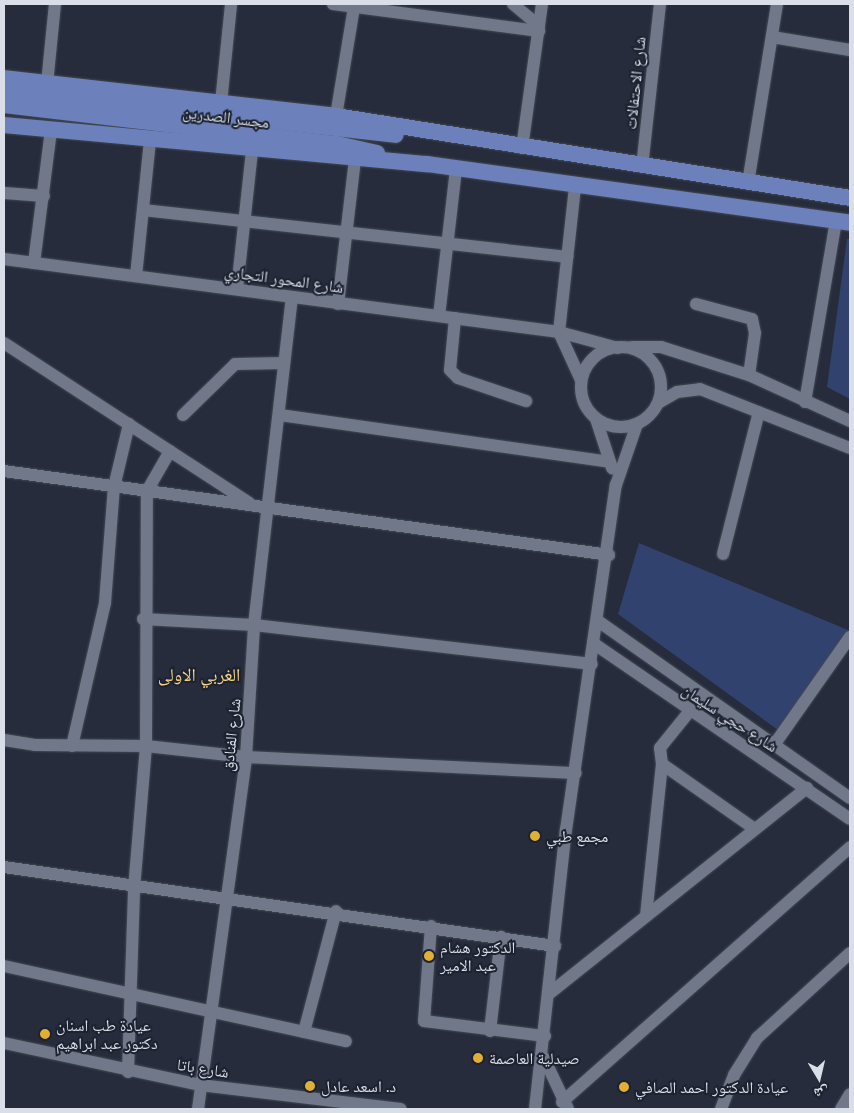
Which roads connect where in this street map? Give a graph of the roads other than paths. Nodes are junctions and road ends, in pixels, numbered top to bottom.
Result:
1 (55, 4) edge
2 (231, 4) edge
3 (333, 4) edge
4 (513, 4) edge
5 (542, 4) edge
6 (660, 4) edge
7 (777, 4) edge
8 (354, 8) junction
9 (539, 28) junction
10 (772, 37) junction
11 (850, 50) edge
12 (4, 78) edge
13 (48, 84) junction
14 (4, 91) edge
15 (221, 102) junction
16 (4, 105) edge
17 (4, 125) edge
18 (51, 130) junction
19 (338, 130) junction
20 (150, 141) junction
21 (522, 148) junction
22 (252, 150) junction
23 (355, 159) junction
24 (427, 164) junction
25 (642, 167) junction
26 (456, 168) junction
27 (748, 183) junction
28 (575, 187) junction
29 (4, 193) edge
30 (44, 196) junction
31 (850, 198) edge
32 (143, 210) junction
33 (245, 222) junction
34 (843, 222) edge
35 (348, 234) junction
36 (446, 242) junction
37 (567, 257) junction
38 (4, 259) edge
39 (34, 263) junction
40 (136, 276) junction
41 (237, 289) junction
42 (292, 298) junction
43 (338, 304) junction
44 (696, 304) dead end
45 (439, 316) junction
46 (455, 318) junction
47 (559, 332) junction
48 (4, 343) edge
49 (624, 348) junction
50 (284, 363) junction
51 (749, 375) junction
52 (581, 380) junction
53 (526, 401) dead end
54 (805, 402) junction
55 (658, 403) junction
56 (759, 412) junction
57 (183, 415) dead end
58 (280, 415) junction
59 (596, 419) junction
60 (850, 421) edge
61 (129, 424) junction
62 (637, 424) junction
63 (850, 448) edge
64 (170, 451) junction
65 (610, 462) junction
66 (4, 472) edge
67 (616, 485) junction
68 (114, 487) junction
69 (147, 491) junction
70 (252, 504) junction
71 (267, 507) junction
72 (723, 554) dead end
73 (609, 555) junction
74 (143, 619) junction
75 (598, 621) junction
76 (254, 624) junction
77 (850, 637) edge
78 (593, 643) junction
79 (592, 664) junction
80 (689, 712) junction
81 (4, 740) edge
82 (774, 745) junction
83 (72, 746) junction
84 (146, 746) junction
85 (246, 757) junction
86 (662, 764) junction
87 (576, 773) junction
88 (807, 788) junction
89 (847, 791) edge
90 (850, 818) edge
91 (755, 829) junction
92 (850, 847) edge
93 (4, 867) edge
94 (134, 888) junction
95 (226, 897) junction
96 (336, 911) junction
97 (646, 916) junction
98 (431, 926) junction
99 (501, 937) junction
100 (555, 946) junction
101 (850, 952) edge
102 (4, 966) edge
103 (129, 993) junction
104 (550, 993) junction
105 (209, 1012) junction
106 (490, 1031) junction
107 (304, 1032) junction
108 (545, 1036) junction
109 (346, 1041) dead end
110 (4, 1043) edge
111 (542, 1052) junction
112 (128, 1072) junction
113 (200, 1085) junction
114 (850, 1094) edge
115 (565, 1106) edge
116 (198, 1109) edge
117 (401, 1109) edge
118 (535, 1109) edge
119 (722, 1109) edge
120 (841, 1109) edge

1 - 13 street
2 - 15 street
3 - 8 street
4 - 9 street
5 - 9 street
6 - 25 street, شارع الاحتفالات
7 - 10 street
8 - 9 street
8 - 19 street
9 - 21 street
10 - 11 street
10 - 27 street
12 - 13 main road
13 - 15 main road
14 - 19 main road, مجسر الصدرين
15 - 19 main road
16 - 19 main road, مجسر الصدرين
17 - 18 main road
18 - 20 main road
18 - 30 street
19 - 21 main road, مجسر الصدرين
19 - 24 main road, مجسر الصدرين
20 - 22 main road
20 - 32 street
21 - 25 main road, مجسر الصدرين
22 - 23 main road
22 - 33 street
23 - 24 main road
23 - 35 street
24 - 26 main road
25 - 27 main road, مجسر الصدرين
26 - 28 main road
26 - 36 street
27 - 31 main road, مجسر الصدرين
28 - 34 main road
28 - 37 street
29 - 30 street
30 - 39 street
32 - 33 street
32 - 40 street
33 - 35 street
33 - 41 street
34 - 54 street
35 - 36 street
35 - 43 street
36 - 37 street
36 - 45 street
37 - 47 street
38 - 39 street, شارع المحور التجاري
39 - 40 street, شارع المحور التجاري
40 - 41 street, شارع المحور التجاري
41 - 42 street, شارع المحور التجاري
42 - 43 street, شارع المحور التجاري
42 - 50 street, شارع الفنادق
43 - 45 street, شارع المحور التجاري
44 - 51 street
45 - 46 street, شارع المحور التجاري
46 - 47 street, شارع المحور التجاري
46 - 53 street
47 - 49 street, شارع المحور التجاري
47 - 52 street
48 - 61 street
49 - 51 street
49 - 52 street
49 - 55 street
50 - 57 street
50 - 58 street, شارع الفنادق
51 - 54 street
52 - 59 street
54 - 60 street
55 - 56 street
55 - 62 street
56 - 63 street
56 - 72 street
58 - 65 street
58 - 71 street, شارع الفنادق
59 - 62 street
59 - 65 street
61 - 64 street
61 - 68 street
62 - 67 street
64 - 69 street
64 - 70 street
65 - 67 street
66 - 68 street
67 - 73 street
68 - 69 street
68 - 83 street
69 - 70 street
69 - 74 street
70 - 71 street
71 - 73 street
71 - 76 street, شارع الفنادق
73 - 75 street
74 - 76 street
74 - 84 street
75 - 78 street
75 - 82 street, شارع حجي سليمان
76 - 79 street
76 - 85 street, شارع الفنادق
77 - 82 street
78 - 79 street
78 - 80 street, شارع حجي سليمان
79 - 87 street
80 - 86 street
80 - 88 street, شارع حجي سليمان
81 - 83 street
82 - 89 street, شارع حجي سليمان
83 - 84 street
84 - 85 street
84 - 94 street
85 - 87 street
85 - 95 street, شارع الفنادق
86 - 91 street
86 - 97 street
87 - 100 street
88 - 90 street, شارع حجي سليمان
88 - 91 street
91 - 97 street
92 - 115 street
93 - 94 street
94 - 95 street
94 - 103 street
95 - 96 street
95 - 105 street, شارع الفنادق
96 - 98 street
96 - 107 street
97 - 104 street
98 - 99 street
98 - 106 street
99 - 100 street
99 - 106 street
100 - 104 street
101 - 119 street
102 - 103 street
103 - 105 street
103 - 112 street
104 - 108 street
105 - 107 street
105 - 113 street, شارع الفنادق
106 - 108 street
107 - 109 street
108 - 111 street
110 - 112 street, شارع باتا
111 - 115 street
111 - 118 street
112 - 113 street, شارع باتا
113 - 116 street, شارع الفنادق
113 - 117 street, شارع باتا
114 - 120 street

